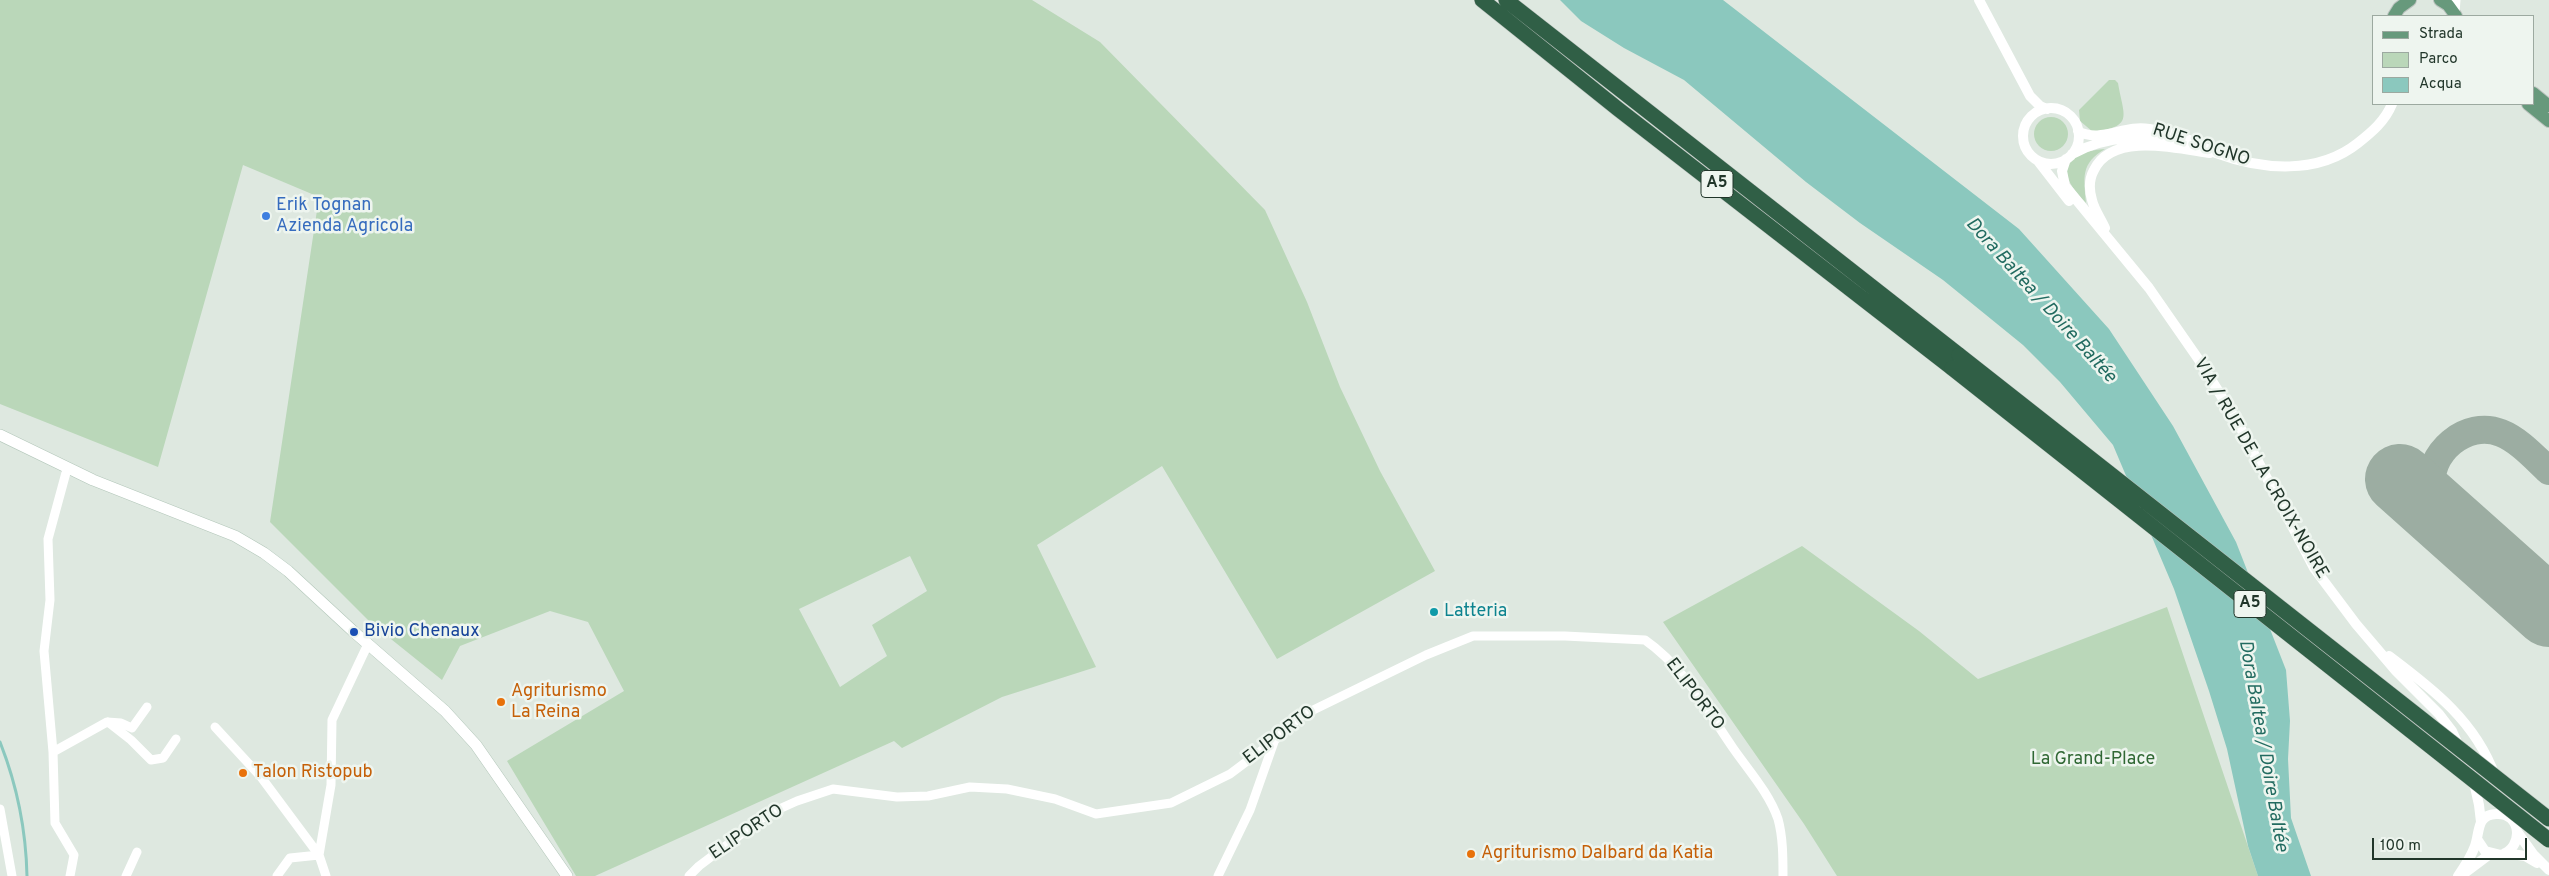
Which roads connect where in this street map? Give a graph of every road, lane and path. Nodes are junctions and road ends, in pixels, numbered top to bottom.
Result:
1 (1482, 0) edge
2 (1506, 0) edge
3 (1978, 0) edge
4 (2392, 0) edge
5 (2410, 0) edge
6 (2440, 0) edge
7 (2456, 10) edge
8 (2394, 15) edge
9 (2534, 94) edge
10 (2030, 96) junction
11 (2391, 105) edge
12 (2529, 105) edge
13 (2549, 106) edge
14 (2047, 108) junction
15 (2030, 118) junction
16 (2549, 121) edge
17 (2078, 131) junction
18 (2204, 152) junction
19 (2216, 153) junction
20 (2069, 156) junction
21 (2038, 161) junction
22 (2112, 241) junction
23 (2133, 268) junction
24 (1956, 362) junction
25 (0, 435) edge
26 (66, 469) junction
27 (368, 644) junction
28 (2373, 644) junction
29 (147, 707) dead end
30 (108, 722) junction
31 (214, 727) dead end
32 (176, 739) dead end
33 (1274, 742) junction
34 (53, 752) junction
35 (0, 809) edge
36 (2506, 816) junction
37 (2549, 819) edge
38 (2481, 822) junction
39 (2518, 833) junction
40 (2477, 839) junction
41 (2549, 840) edge
42 (137, 852) dead end
43 (2490, 854) junction
44 (2505, 854) junction
45 (319, 855) junction
46 (2549, 870) edge
47 (12, 876) edge
48 (70, 876) edge
49 (126, 876) edge
50 (277, 876) edge
51 (326, 876) edge
52 (566, 876) edge
53 (689, 876) edge
54 (1218, 876) edge
55 (1783, 876) edge
56 (2459, 876) edge

1 - 24 highway, A5
2 - 24 highway, A5
3 - 10 street
4 - 8 main road
5 - 8 main road
6 - 7 main road
9 - 13 main road
10 - 14 street
10 - 15 street
11 - 19 street, RUE SOGNO
12 - 16 main road
14 - 15 street
14 - 17 street
15 - 21 street
17 - 19 street, RUE SOGNO
17 - 20 street
18 - 19 street
18 - 20 street, RUE SOGNO
18 - 22 street
20 - 21 street
20 - 22 street, VIA / RUE DE LA CROIX-NOIRE
21 - 23 street, VIA / RUE DE LA CROIX-NOIRE
22 - 23 street, VIA / RUE DE LA CROIX-NOIRE
23 - 28 street, VIA / RUE DE LA CROIX-NOIRE
24 - 37 highway, A5, bridge
24 - 41 highway, A5, bridge
25 - 26 main road
26 - 27 main road
26 - 34 street
27 - 45 street
27 - 52 main road
28 - 36 street, VIA / RUE DE LA CROIX-NOIRE
28 - 38 street, VIA / RUE DE LA CROIX-NOIRE
29 - 30 street
30 - 32 street
30 - 34 street
31 - 45 street
33 - 53 street, ELIPORTO
33 - 54 street
33 - 55 street, ELIPORTO
34 - 48 street
35 - 47 street
36 - 38 street
36 - 39 street
38 - 40 street
39 - 44 street
39 - 46 street
40 - 43 street
40 - 56 street
42 - 49 street
43 - 44 street
43 - 56 street
44 - 46 street
45 - 50 street
45 - 51 street

